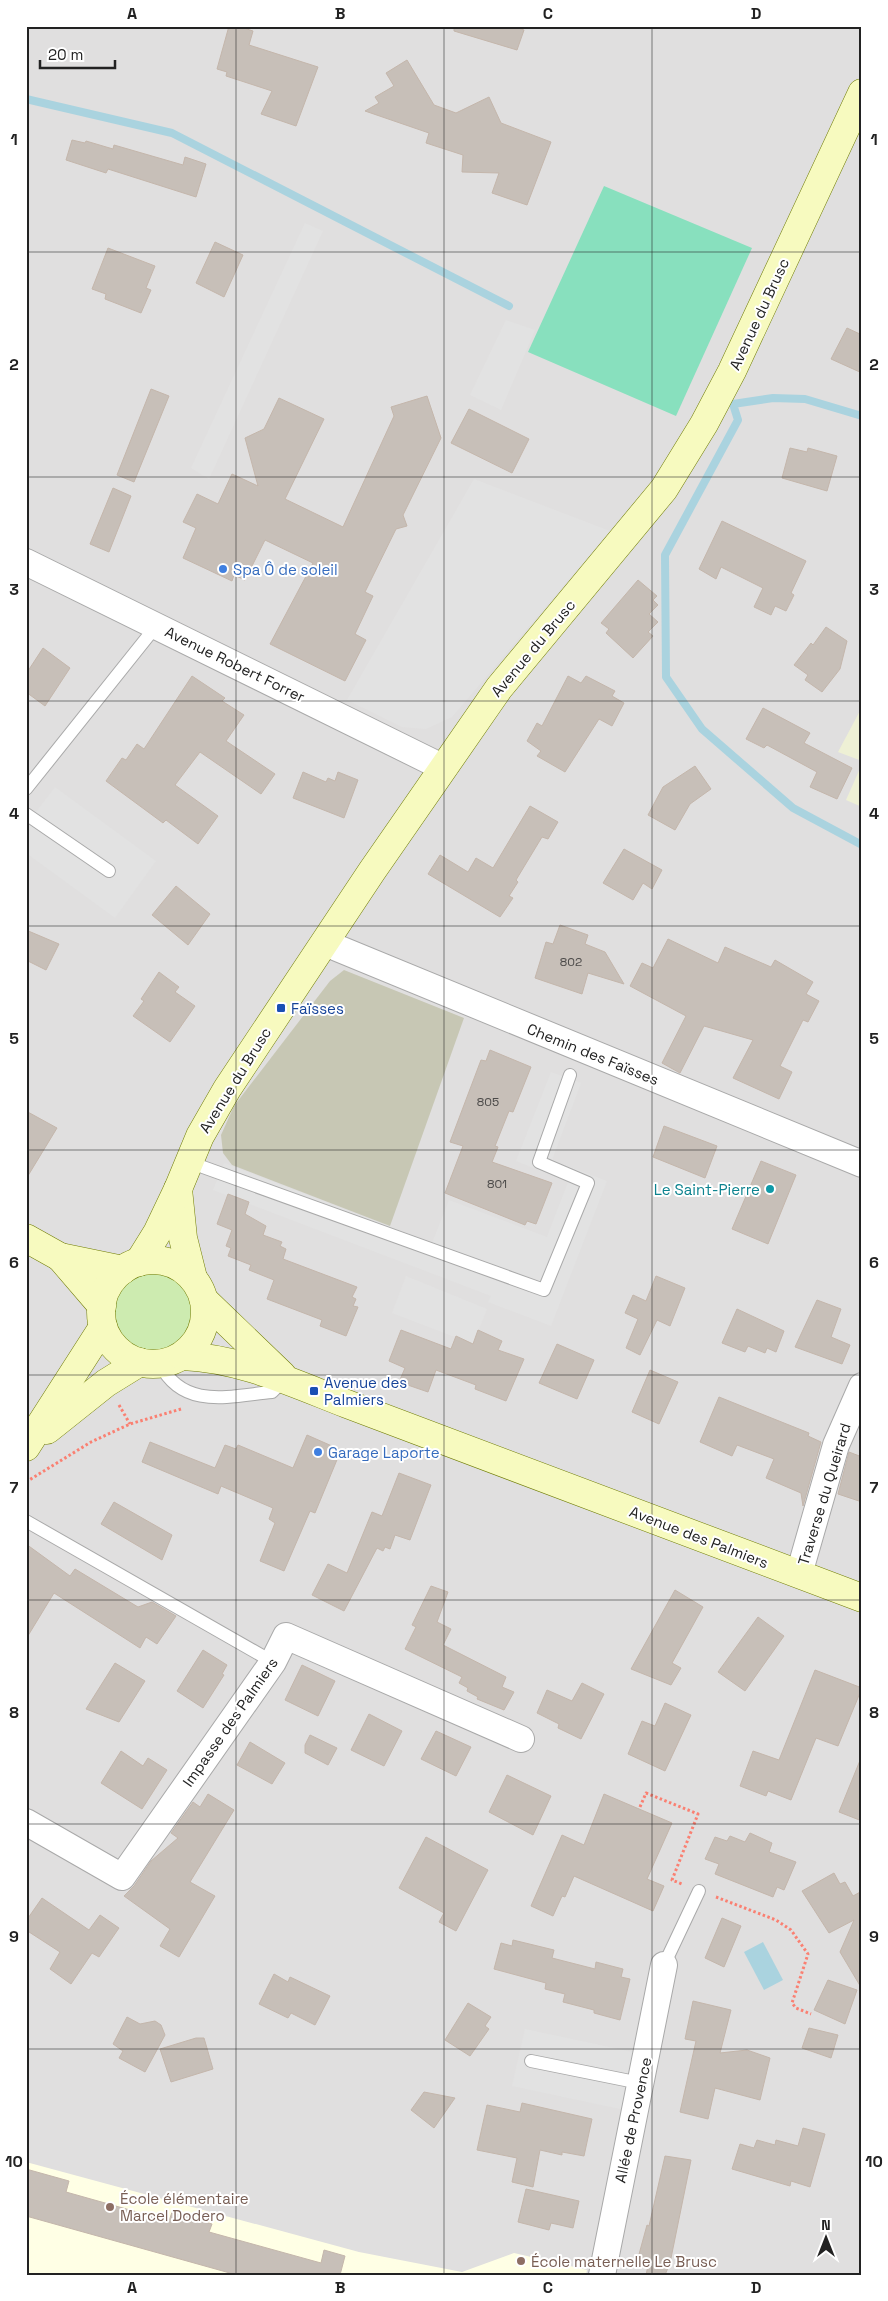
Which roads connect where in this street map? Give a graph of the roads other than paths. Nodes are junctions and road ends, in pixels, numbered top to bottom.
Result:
1 (862, 94) edge
2 (26, 562) edge
3 (157, 625) junction
4 (442, 767) junction
5 (26, 789) edge
6 (26, 814) edge
7 (109, 871) dead end
8 (325, 943) junction
9 (570, 1075) dead end
10 (189, 1162) junction
11 (862, 1164) edge
12 (178, 1189) junction
13 (26, 1238) edge
14 (60, 1256) junction
15 (131, 1266) junction
16 (199, 1289) junction
17 (102, 1317) junction
18 (160, 1361) junction
19 (285, 1378) junction
20 (862, 1386) edge
21 (26, 1521) edge
22 (799, 1574) junction
23 (862, 1598) edge
24 (273, 1662) junction
25 (521, 1739) dead end
26 (26, 1822) edge
27 (699, 1891) road end
28 (664, 1965) joint
29 (531, 2061) dead end
30 (640, 2083) junction
31 (602, 2275) edge

1 - 4 street, Avenue du Brusc
2 - 3 street, Avenue Robert Forrer
3 - 4 street, Avenue Robert Forrer
3 - 5 lane
4 - 8 street, Avenue du Brusc
6 - 7 lane
8 - 10 street, Avenue du Brusc
8 - 11 street, Chemin des Faïsses
9 - 10 lane
10 - 12 street, Avenue du Brusc
12 - 15 street, Avenue du Brusc
12 - 16 street, Avenue du Brusc
13 - 14 street
14 - 15 street
14 - 17 street
15 - 16 street
15 - 17 street
16 - 18 street
16 - 19 street, Avenue des Palmiers
17 - 18 street
17 - 18 street
18 - 19 street, Avenue des Palmiers
18 - 19 lane
19 - 22 street, Avenue des Palmiers
20 - 22 street, Traverse du Queirard
21 - 24 lane
22 - 23 street, Avenue des Palmiers
24 - 25 street, Impasse des Palmiers
24 - 26 street, Impasse des Palmiers
27 - 28 lane
28 - 30 street, Allée de Provence
29 - 30 lane
30 - 31 street, Allée de Provence

